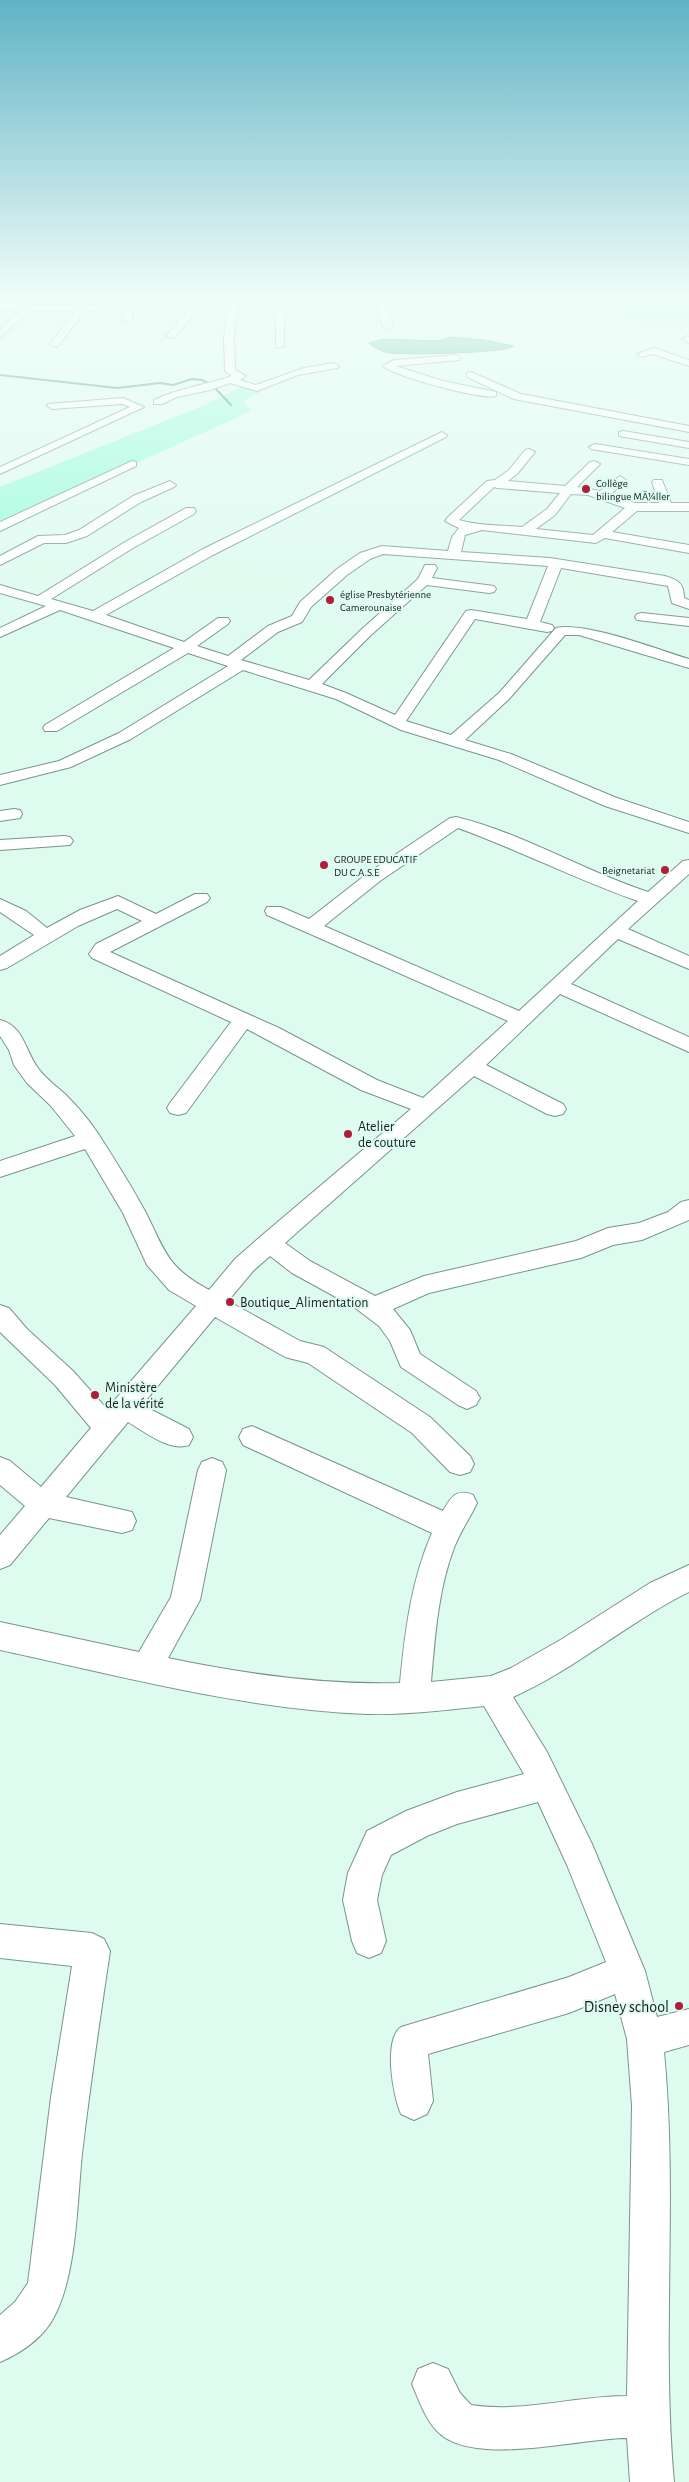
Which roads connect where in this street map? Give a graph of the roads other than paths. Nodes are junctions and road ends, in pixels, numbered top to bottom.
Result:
1 (124, 414) edge
2 (608, 414) edge
3 (689, 429) edge
4 (623, 434) dead end
5 (442, 435) dead end
6 (689, 445) edge
7 (595, 447) dead end
8 (529, 452) dead end
9 (689, 462) edge
10 (132, 464) dead end
11 (594, 464) dead end
12 (0, 470) edge
13 (620, 480) dead end
14 (658, 482) dead end
15 (497, 484) junction
16 (170, 485) dead end
17 (568, 490) junction
18 (602, 496) junction
19 (634, 507) junction
20 (689, 507) edge
21 (667, 508) junction
22 (190, 511) dead end
23 (0, 527) edge
24 (474, 528) junction
25 (524, 531) junction
26 (604, 534) junction
27 (689, 548) edge
28 (434, 554) junction
29 (454, 554) junction
30 (0, 561) edge
31 (556, 563) junction
32 (424, 582) junction
33 (0, 589) edge
34 (488, 589) dead end
35 (39, 601) junction
36 (689, 605) edge
37 (58, 606) junction
38 (94, 616) junction
39 (642, 618) dead end
40 (223, 621) dead end
41 (689, 622) edge
42 (532, 624) junction
43 (561, 631) junction
44 (0, 634) edge
45 (185, 648) junction
46 (234, 663) junction
47 (689, 664) edge
48 (312, 686) junction
49 (397, 723) junction
50 (51, 728) dead end
51 (454, 741) junction
52 (0, 780) edge
53 (689, 828) edge
54 (64, 841) dead end
55 (0, 845) edge
56 (689, 865) edge
57 (201, 898) dead end
58 (652, 899) junction
59 (0, 905) edge
60 (274, 910) dead end
61 (156, 921) junction
62 (312, 926) junction
63 (616, 931) junction
64 (45, 935) junction
65 (689, 963) edge
66 (0, 964) edge
67 (558, 986) junction
68 (243, 1020) junction
69 (522, 1020) junction
70 (0, 1026) edge
71 (689, 1045) edge
72 (472, 1066) junction
73 (426, 1107) junction
74 (178, 1108) dead end
75 (555, 1109) dead end
76 (90, 1139) junction
77 (0, 1168) edge
78 (685, 1218) edge
79 (268, 1243) junction
80 (210, 1304) junction
81 (373, 1307) junction
82 (0, 1315) edge
83 (467, 1398) dead end
84 (115, 1417) junction
85 (180, 1436) dead end
86 (252, 1437) dead end
87 (460, 1464) dead end
88 (0, 1469) edge
89 (212, 1470) dead end
90 (42, 1504) junction
91 (122, 1521) dead end
92 (0, 1556) edge
93 (689, 1578) edge
94 (0, 1636) edge
95 (146, 1668) junction
96 (492, 1691) junction
97 (414, 1698) junction
98 (546, 1784) junction
99 (0, 1941) edge
100 (370, 1941) dead end
101 (627, 1971) junction
102 (689, 2027) edge
103 (645, 2039) junction
104 (414, 2101) dead end
105 (0, 2341) edge
106 (433, 2384) dead end
107 (647, 2418) junction
108 (652, 2482) edge

1 - 12 street
2 - 3 street
4 - 6 street
5 - 38 street
7 - 9 street
8 - 15 street
10 - 23 street
11 - 17 street
13 - 18 street
14 - 21 street
15 - 17 street
15 - 24 street
16 - 30 street
17 - 18 street
17 - 25 street
18 - 19 street
19 - 21 street
19 - 26 street
20 - 21 street
22 - 35 street
24 - 25 street
24 - 29 street
25 - 26 street
26 - 27 street
28 - 29 street
28 - 32 street
28 - 46 street
29 - 31 street
31 - 36 street
31 - 42 street
32 - 34 street
32 - 48 street
33 - 35 street
35 - 37 street
37 - 38 street
37 - 44 street
38 - 45 street
39 - 41 street
40 - 45 street
42 - 43 street
42 - 49 street
43 - 47 street
43 - 51 street
45 - 46 street
45 - 50 street
46 - 48 street
46 - 52 street
48 - 49 street
49 - 51 street
51 - 53 street
54 - 55 street
56 - 58 street
57 - 61 street
58 - 62 street
58 - 63 street
59 - 64 street
60 - 62 street
61 - 64 street
61 - 68 street
62 - 69 street
63 - 65 street
63 - 67 street
64 - 66 street
67 - 69 street
67 - 71 street
68 - 73 street
68 - 74 street
69 - 72 street
70 - 76 street
72 - 73 street
72 - 75 street
73 - 79 street
76 - 77 street
76 - 80 street
78 - 81 street
79 - 80 street
79 - 81 street
80 - 84 street
80 - 87 street
81 - 83 street
82 - 84 street
84 - 85 street
84 - 90 street
86 - 97 street
88 - 90 street
89 - 95 street
90 - 91 street
90 - 92 street
93 - 96 street
94 - 95 street
95 - 97 street
96 - 97 street
96 - 98 street
98 - 100 street
98 - 101 street
99 - 105 street
101 - 103 street
101 - 104 street
102 - 103 street
103 - 107 street
106 - 107 street
107 - 108 street

